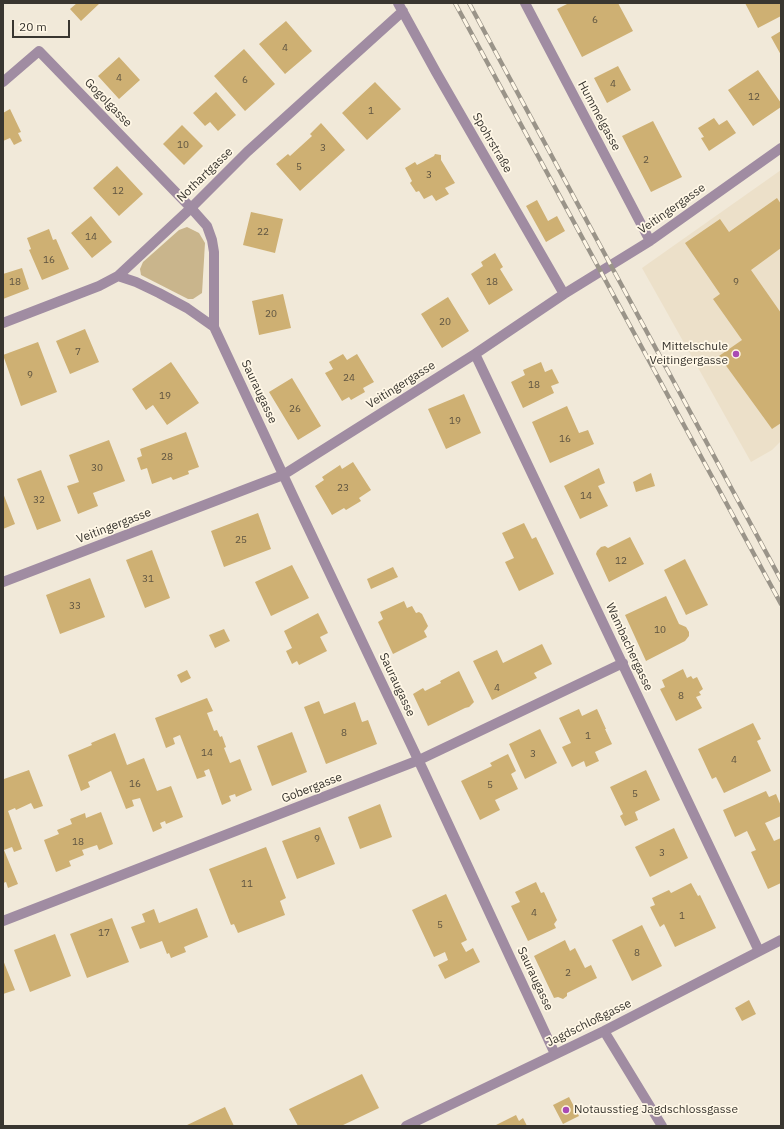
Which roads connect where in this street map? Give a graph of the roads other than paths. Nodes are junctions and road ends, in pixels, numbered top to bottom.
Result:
1 (525, 3) edge
2 (400, 7) edge
3 (3, 82) edge
4 (781, 148) edge
5 (191, 208) junction
6 (650, 240) junction
7 (118, 276) junction
8 (564, 294) junction
9 (3, 323) edge
10 (214, 328) junction
11 (475, 354) junction
12 (283, 475) junction
13 (3, 582) edge
14 (623, 663) junction
15 (419, 760) junction
16 (3, 921) edge
17 (781, 940) edge
18 (759, 952) junction
19 (604, 1031) junction
20 (556, 1054) junction
21 (421, 1123) edge
22 (406, 1126) edge
23 (662, 1126) edge

1 - 6 street, Hummelgasse
2 - 5 street, Nothartgasse
2 - 8 street, Spohrstraße
3 - 5 street, Gogolgasse
4 - 6 street, Veitingergasse
5 - 7 street, Nothartgasse
5 - 10 street, Sauraugasse
6 - 8 street, Veitingergasse
7 - 9 street, Nothartgasse
7 - 10 street, Sauraugasse
8 - 11 street, Veitingergasse
10 - 12 street, Sauraugasse
11 - 12 street, Veitingergasse
11 - 14 street, Wambachergasse
12 - 13 street, Veitingergasse
12 - 15 street, Sauraugasse
14 - 15 street, Gobergasse
14 - 18 street, Wambachergasse
15 - 16 street, Gobergasse
15 - 20 street, Sauraugasse
17 - 18 street, Jagdschloßgasse
18 - 19 street, Jagdschloßgasse
19 - 20 street, Jagdschloßgasse
19 - 23 street
20 - 21 street, Jagdschloßgasse
21 - 22 street, Jagdschloßgasse

